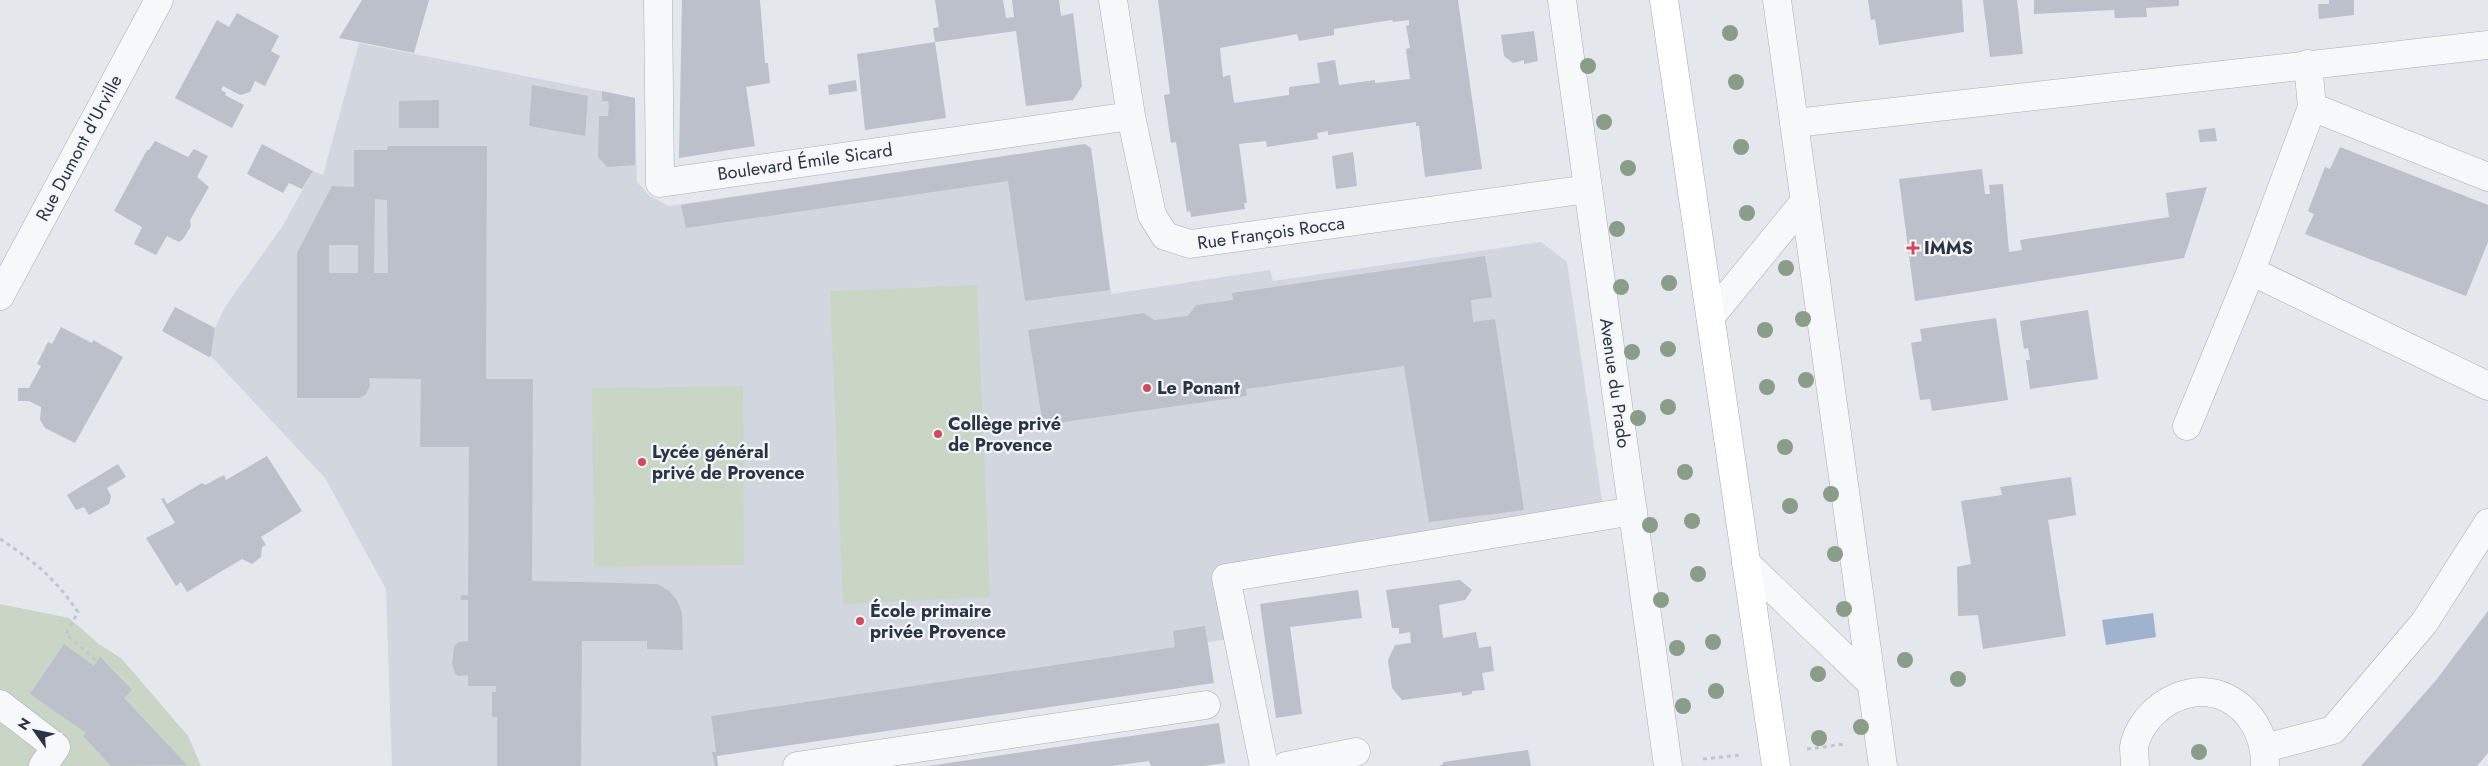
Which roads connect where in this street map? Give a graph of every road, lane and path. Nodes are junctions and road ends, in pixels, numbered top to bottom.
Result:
1 (159, 0) edge
2 (658, 0) edge
3 (1112, 0) edge
4 (1562, 0) edge
5 (1664, 0) edge
6 (1777, 0) edge
7 (2488, 45) edge
8 (2308, 64) junction
9 (2312, 107) junction
10 (1131, 116) junction
11 (1795, 123) junction
12 (2488, 177) edge
13 (1588, 189) junction
14 (1805, 201) junction
15 (2251, 272) junction
16 (0, 296) edge
17 (1712, 315) junction
18 (2488, 386) edge
19 (2187, 426) dead end
20 (1633, 512) junction
21 (2488, 523) edge
22 (0, 539) edge
23 (1746, 563) junction
24 (97, 661) dead end
25 (1872, 684) junction
26 (0, 704) edge
27 (1206, 705) dead end
28 (1356, 752) dead end
29 (2265, 757) edge
30 (43, 766) edge
31 (797, 766) edge
32 (1264, 766) edge
33 (1286, 766) edge
34 (1668, 766) edge
35 (1776, 766) edge
36 (1883, 766) edge
37 (2135, 766) edge

1 - 16 street, Rue Dumont d'Urville
2 - 10 street, Boulevard Émile Sicard
3 - 10 street, Rue François Rocca
4 - 13 street, Avenue du Prado
5 - 17 main road
6 - 11 street
7 - 8 street
8 - 9 street
8 - 11 street
9 - 12 street
9 - 15 street
10 - 13 street, Rue François Rocca
11 - 14 street
13 - 20 street, Avenue du Prado
14 - 17 street
14 - 25 street
15 - 18 street
15 - 19 street
17 - 23 main road
20 - 32 street
20 - 34 street, Avenue du Prado
21 - 29 street
22 - 24 path
23 - 25 street
23 - 35 main road
25 - 36 street
26 - 30 street
27 - 31 street
28 - 33 street
29 - 37 street

